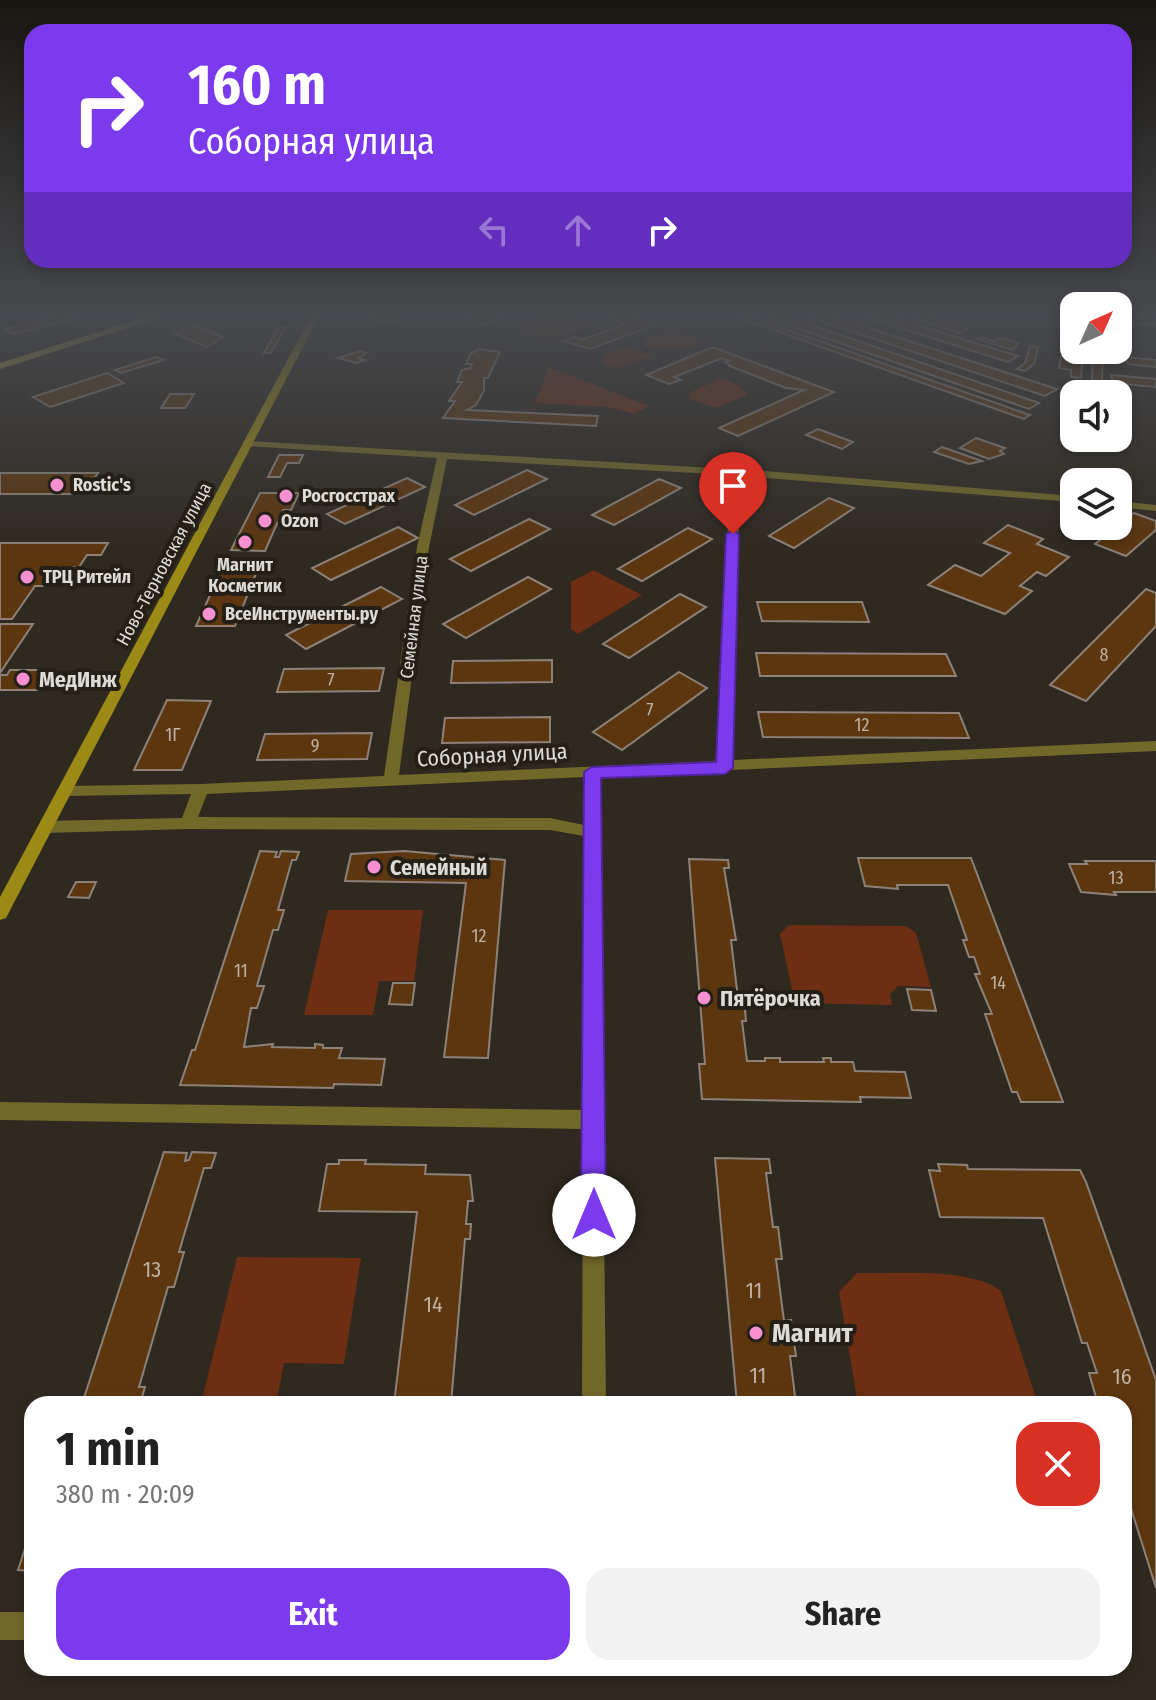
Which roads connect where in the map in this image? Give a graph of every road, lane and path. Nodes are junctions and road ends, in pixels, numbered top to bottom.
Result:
1 (273, 395) edge
2 (248, 444) junction
3 (443, 454) junction
4 (735, 473) junction
5 (1060, 498) edge
6 (1132, 505) edge
7 (1156, 508) edge
8 (1156, 746) edge
9 (725, 768) junction
10 (592, 772) junction
11 (391, 782) junction
12 (201, 789) junction
13 (64, 791) junction
14 (188, 823) junction
15 (45, 827) junction
16 (592, 832) junction
17 (0, 913) edge
18 (0, 1111) edge
19 (593, 1120) junction
20 (594, 1396) edge
21 (0, 1626) edge
22 (24, 1626) edge

1 - 2 main road, Ново-Терновская улица
2 - 3 street
2 - 13 main road, Ново-Терновская улица
3 - 4 street
3 - 11 street, Семейная улица
4 - 5 street
4 - 9 street
6 - 7 street
8 - 9 street, Соборная улица
9 - 10 street, Соборная улица
10 - 11 street, Соборная улица
10 - 16 street
11 - 12 street, Соборная улица
12 - 13 street, Соборная улица
12 - 14 street
13 - 15 main road, Ново-Терновская улица
14 - 15 street
14 - 16 street
15 - 17 main road, Ново-Терновская улица
16 - 19 street
18 - 19 street
19 - 20 street
21 - 22 street

